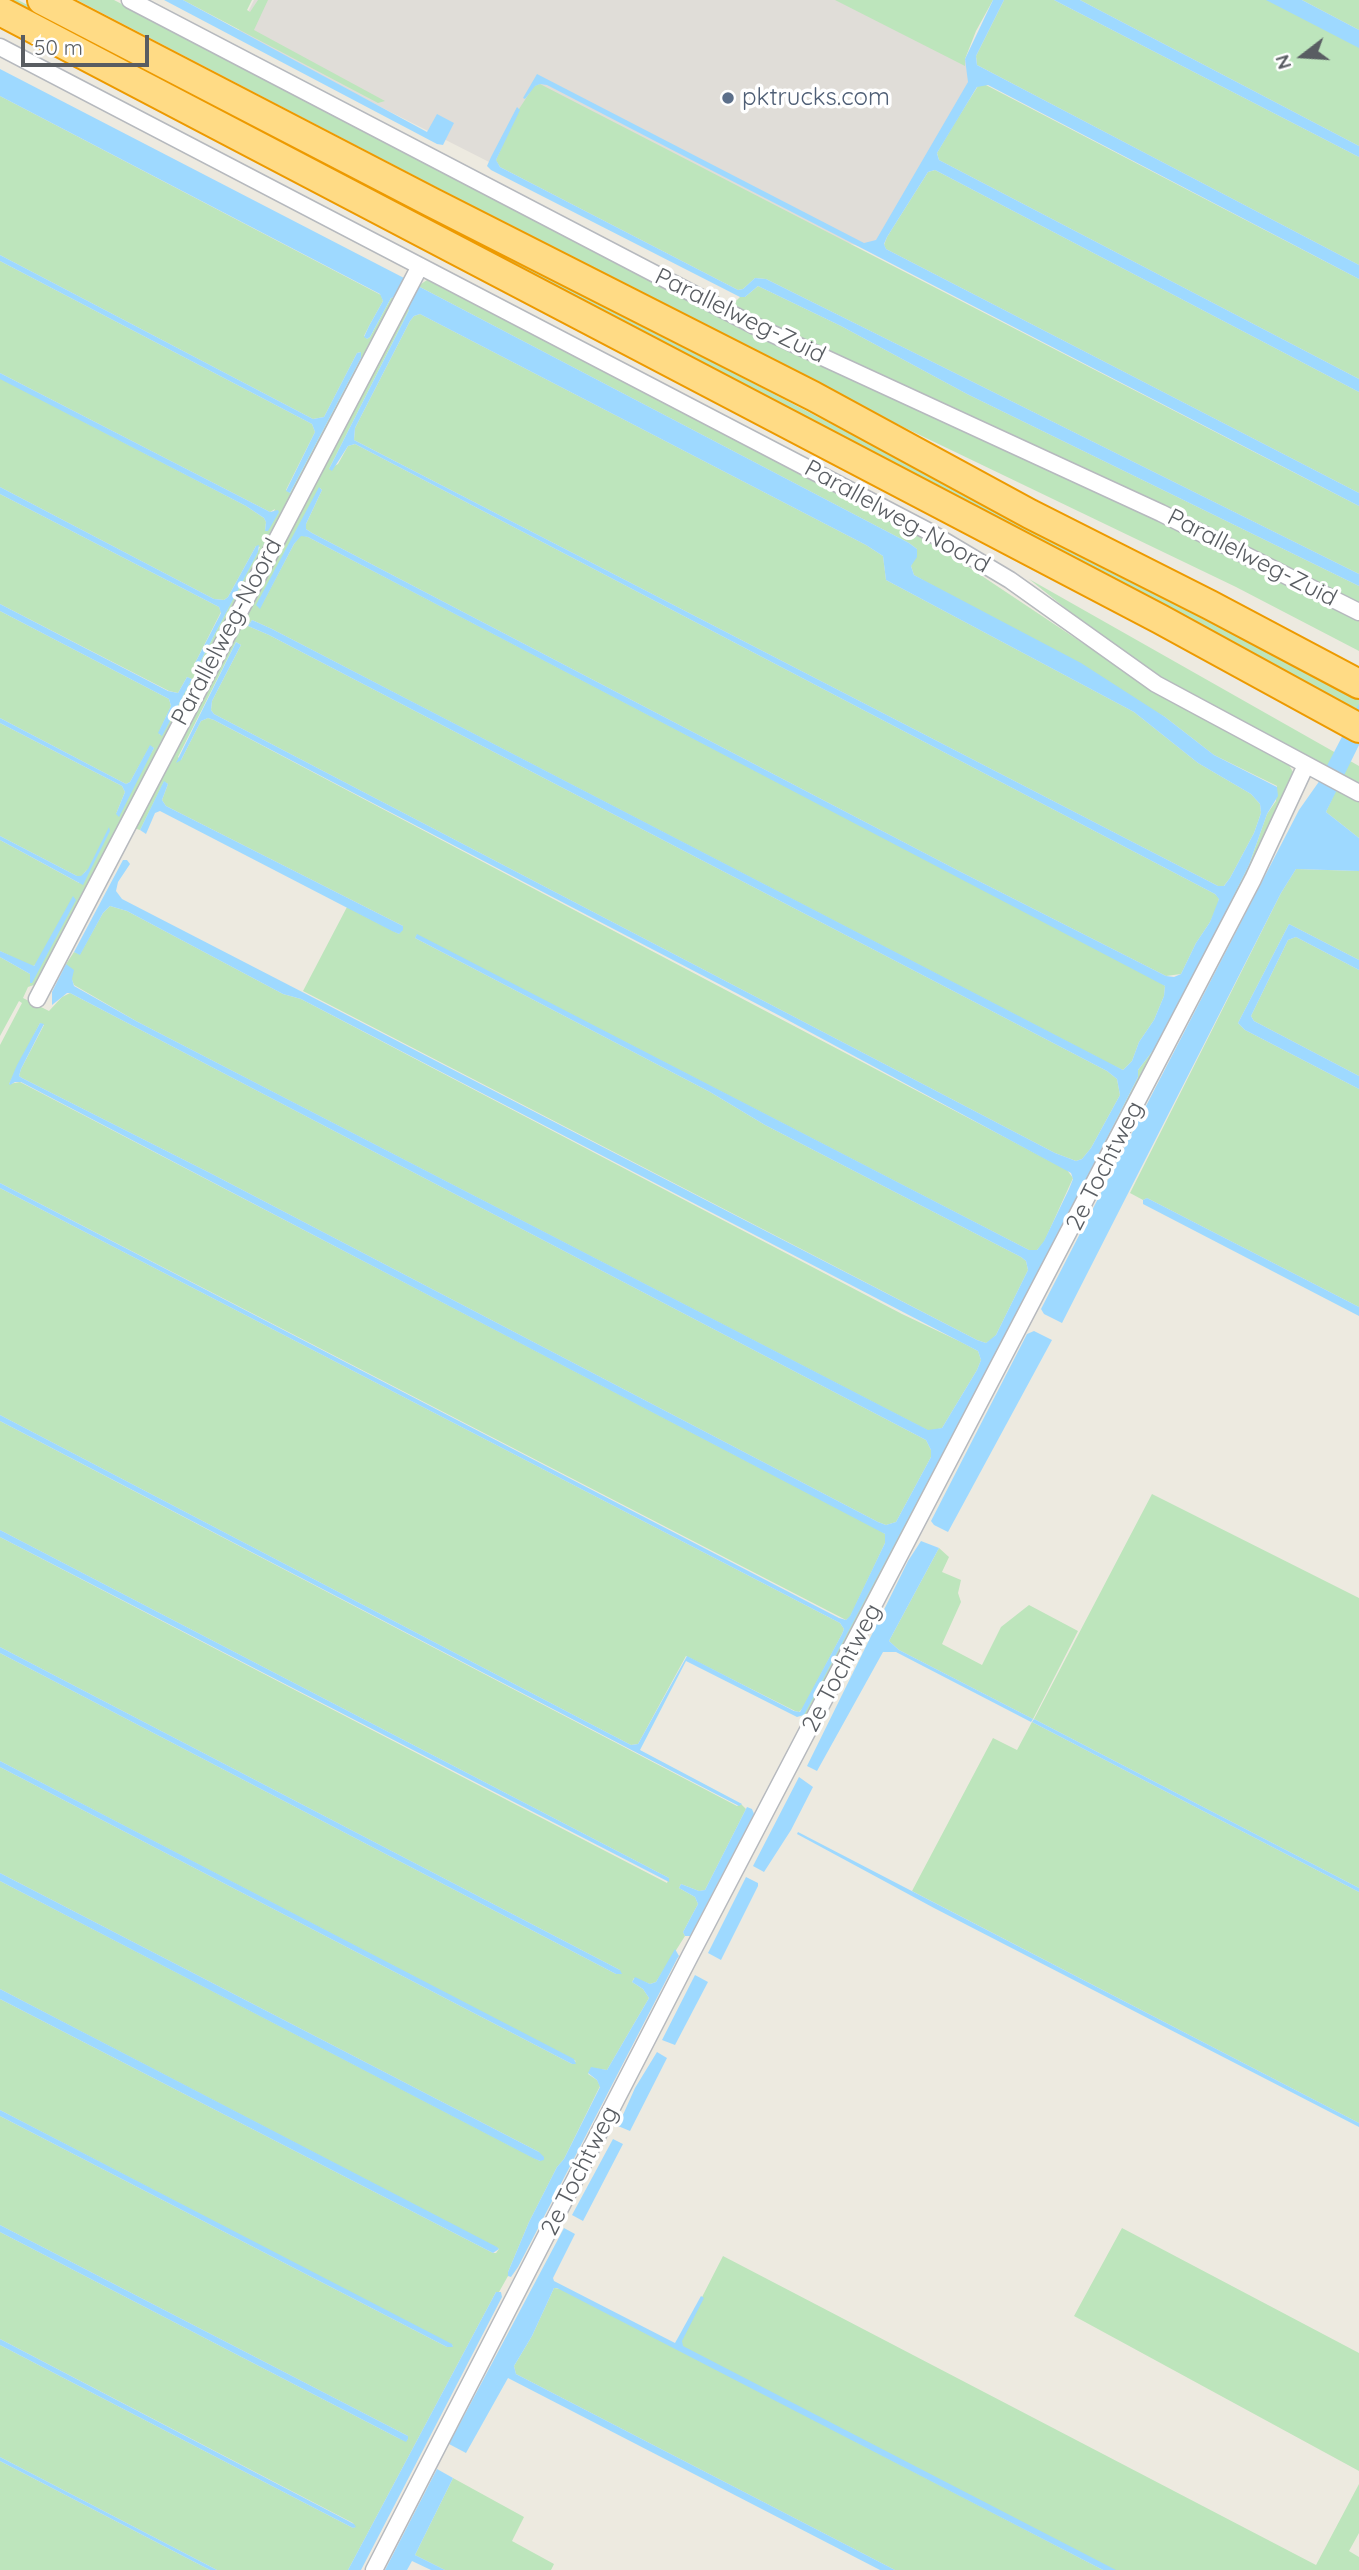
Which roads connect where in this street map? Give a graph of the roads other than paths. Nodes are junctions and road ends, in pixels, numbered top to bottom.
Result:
1 (42, 0) edge
2 (130, 0) edge
3 (0, 10) edge
4 (0, 47) edge
5 (417, 270) junction
6 (1359, 612) edge
7 (1355, 681) edge
8 (1359, 728) edge
9 (1312, 768) junction
10 (1353, 790) edge
11 (37, 999) dead end
12 (374, 2570) edge

1 - 7 highway
2 - 6 street, Parallelweg-Zuid
3 - 8 highway
4 - 5 street, Parallelweg-Noord
5 - 9 street, Parallelweg-Noord
5 - 11 street, Parallelweg-Noord
9 - 10 street, Parallelweg-Noord
9 - 12 street, 2e Tochtweg

